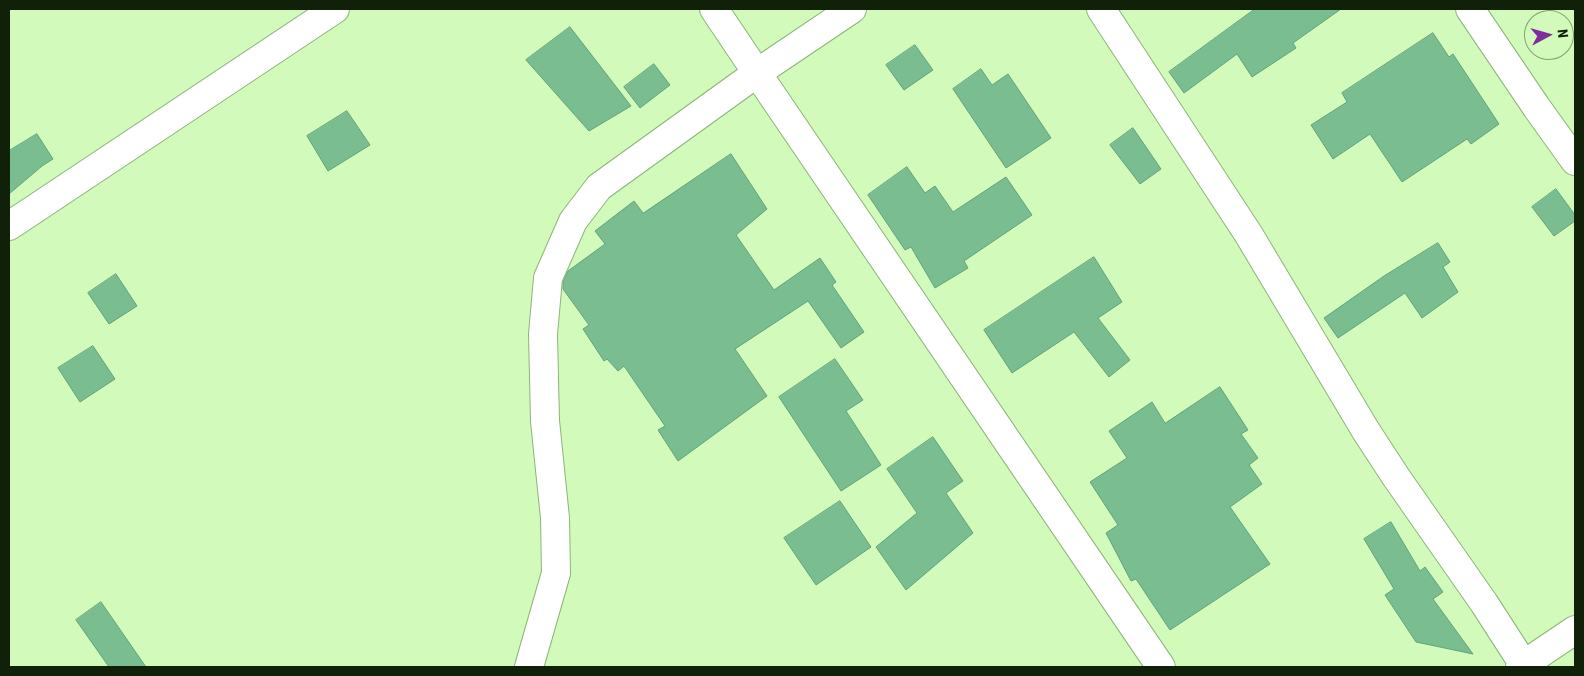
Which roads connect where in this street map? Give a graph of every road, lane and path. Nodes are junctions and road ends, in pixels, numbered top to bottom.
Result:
1 (335, 9) edge
2 (714, 9) edge
3 (852, 9) edge
4 (1101, 9) edge
5 (1470, 9) edge
6 (757, 73) junction
7 (1575, 161) edge
8 (9, 226) edge
9 (1575, 630) edge
10 (1522, 666) edge
11 (529, 667) edge
12 (1161, 667) edge

1 - 8 street
2 - 6 street
3 - 6 street
4 - 10 street
5 - 7 street
6 - 11 street
6 - 12 street
9 - 10 street

